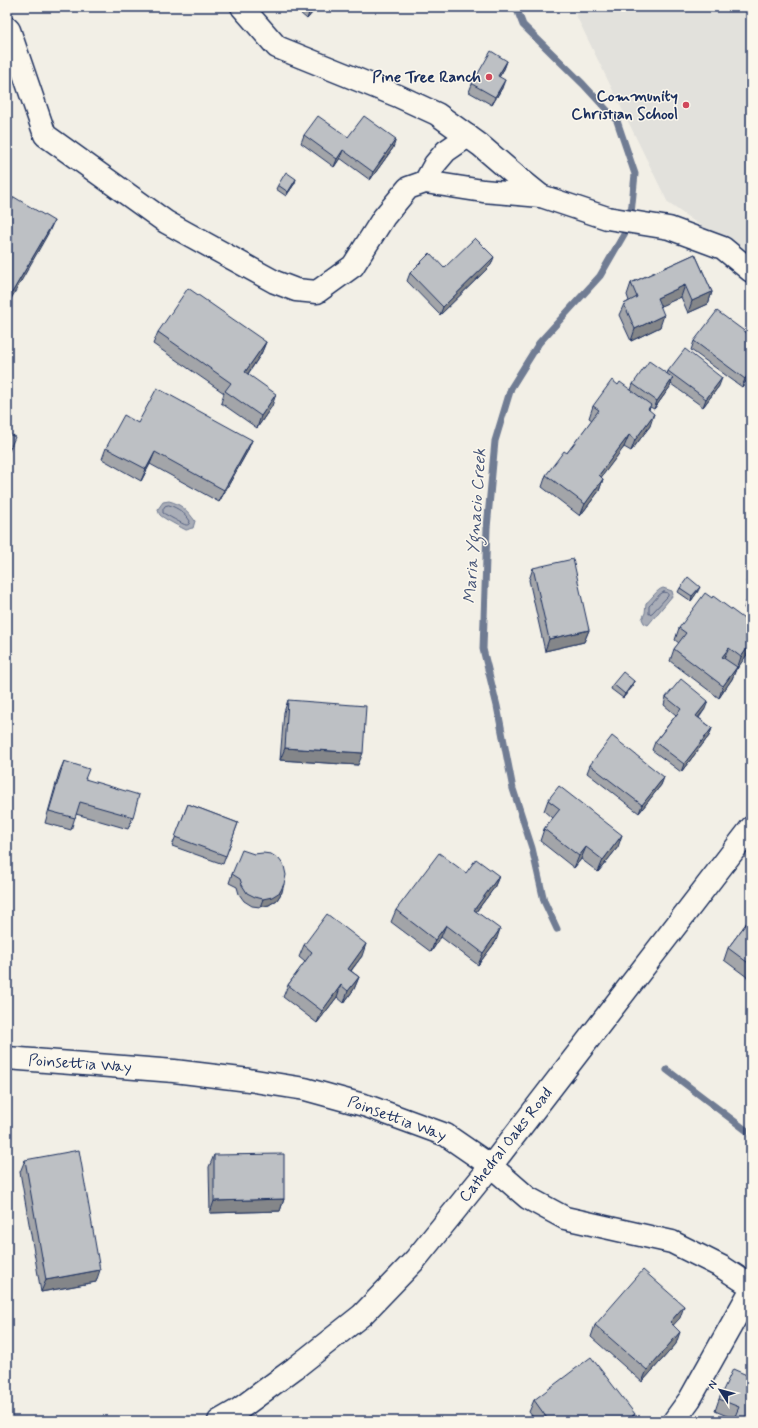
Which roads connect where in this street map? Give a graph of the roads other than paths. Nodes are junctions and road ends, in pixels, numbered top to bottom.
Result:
1 (242, 7) edge
2 (7, 28) edge
3 (468, 136) junction
4 (425, 182) junction
5 (542, 196) junction
6 (751, 271) edge
7 (751, 828) edge
8 (7, 1058) edge
9 (491, 1166) junction
10 (751, 1286) edge
11 (751, 1290) edge
12 (219, 1421) edge
13 (674, 1421) edge

1 - 3 street
2 - 4 street
3 - 4 street
3 - 5 street
4 - 5 street
5 - 6 street
7 - 9 street, Cathedral Oaks Road
8 - 9 street, Poinsettia Way
9 - 10 street, Poinsettia Way
9 - 12 street, Cathedral Oaks Road
11 - 13 street

